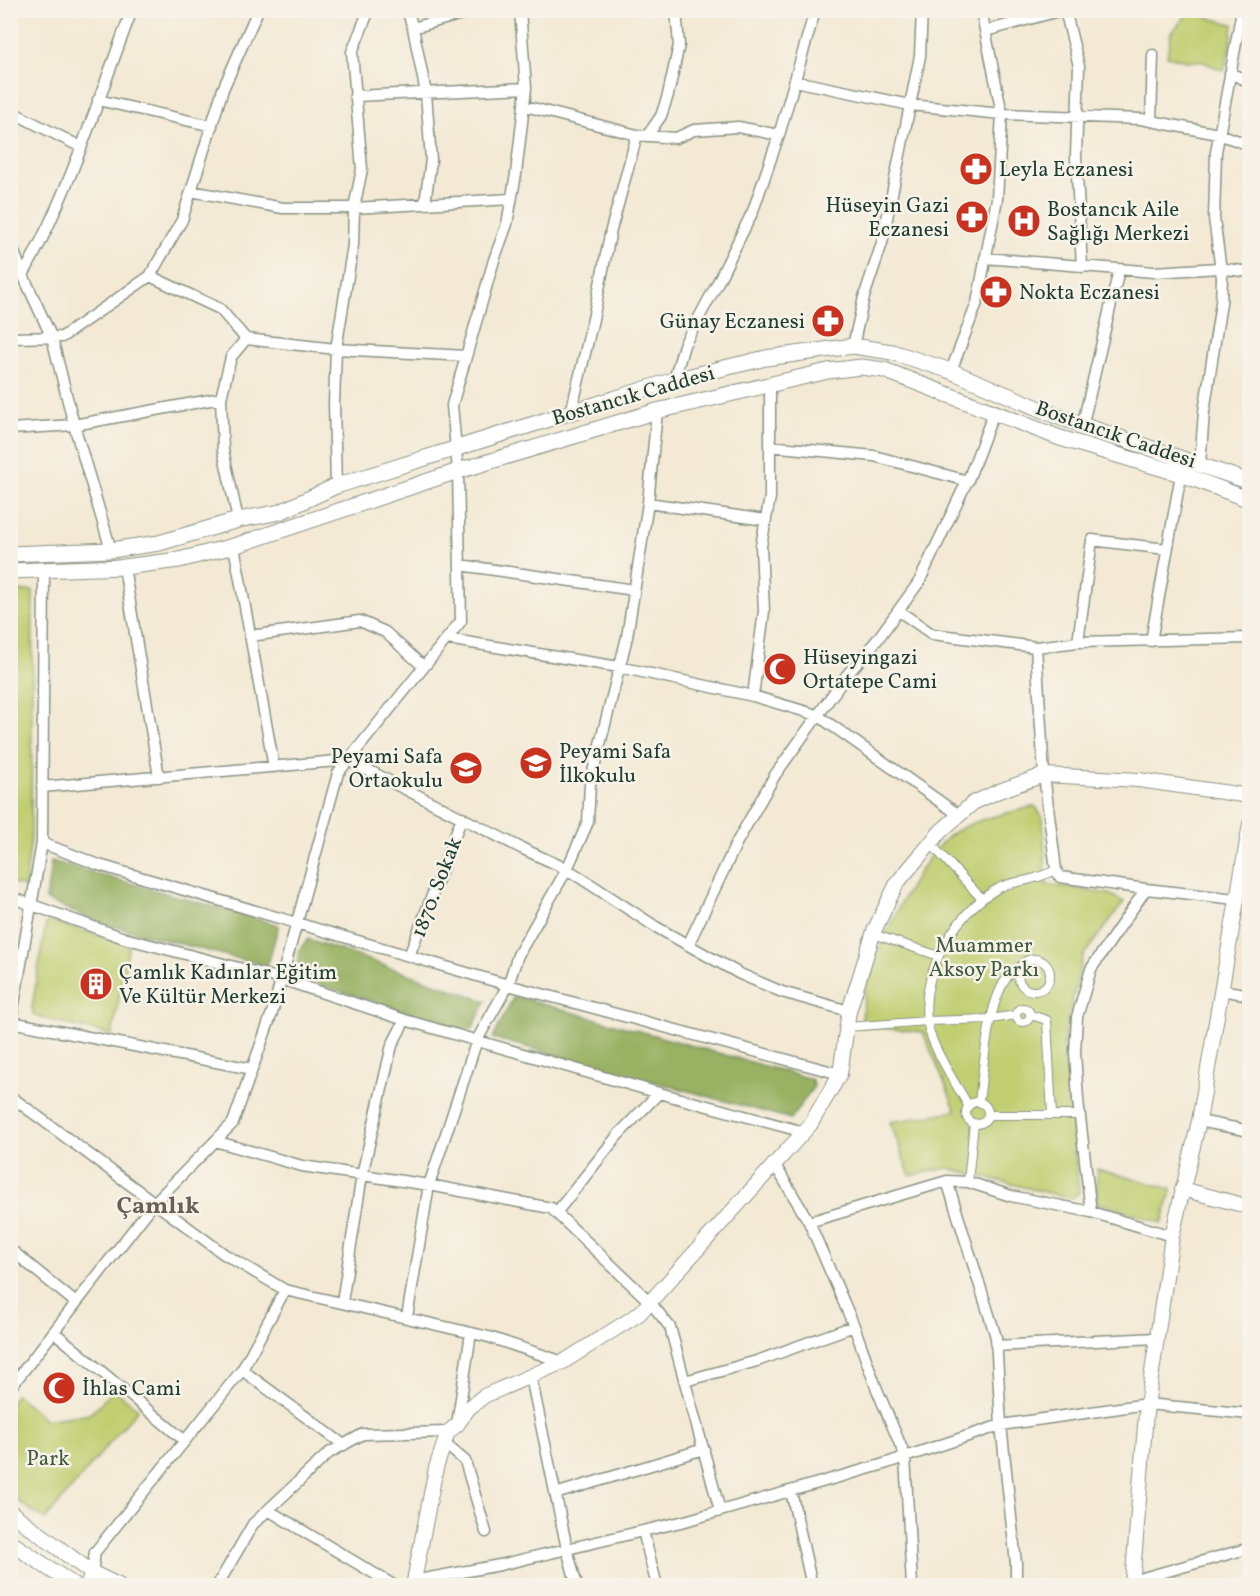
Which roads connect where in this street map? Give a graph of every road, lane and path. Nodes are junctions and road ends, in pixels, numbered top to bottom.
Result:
1 (132, 10) edge
2 (258, 10) edge
3 (369, 10) edge
4 (407, 10) edge
5 (476, 10) edge
6 (520, 10) edge
7 (676, 10) edge
8 (814, 10) edge
9 (922, 10) edge
10 (981, 10) edge
11 (1064, 10) edge
12 (1246, 11) edge
13 (413, 28) junction
14 (986, 31) junction
15 (1154, 55) dead end
16 (1230, 74) junction
17 (795, 81) junction
18 (1250, 82) edge
19 (526, 88) junction
20 (426, 93) junction
21 (355, 96) junction
22 (98, 100) junction
23 (910, 105) junction
24 (525, 106) junction
25 (10, 111) edge
26 (1002, 114) junction
27 (1078, 117) junction
28 (1151, 121) junction
29 (212, 126) junction
30 (1218, 134) junction
31 (642, 135) junction
32 (779, 135) junction
33 (1250, 145) edge
34 (81, 147) junction
35 (191, 191) junction
36 (512, 199) junction
37 (425, 203) junction
38 (354, 208) junction
39 (10, 242) edge
40 (986, 258) junction
41 (1082, 267) junction
42 (1220, 268) junction
43 (1119, 270) junction
44 (1250, 272) edge
45 (23, 275) junction
46 (150, 276) junction
47 (10, 338) edge
48 (52, 338) junction
49 (246, 339) junction
50 (852, 346) junction
51 (336, 349) junction
52 (466, 356) junction
53 (951, 371) junction
54 (674, 380) junction
55 (770, 384) junction
56 (221, 398) junction
57 (657, 411) junction
58 (994, 412) junction
59 (571, 413) junction
60 (1083, 423) junction
61 (74, 425) junction
62 (10, 429) edge
63 (769, 446) junction
64 (455, 447) junction
65 (1200, 464) junction
66 (458, 471) junction
67 (1181, 474) junction
68 (968, 481) junction
69 (1250, 482) edge
70 (336, 486) junction
71 (1250, 500) edge
72 (648, 503) junction
73 (238, 520) junction
74 (765, 520) junction
75 (234, 546) junction
76 (1166, 549) junction
77 (111, 550) junction
78 (10, 554) edge
79 (460, 565) junction
80 (124, 567) junction
81 (44, 570) junction
82 (10, 571) edge
83 (634, 590) junction
84 (899, 611) junction
85 (250, 636) junction
86 (1250, 638) edge
87 (447, 639) junction
88 (1150, 640) junction
89 (1078, 642) junction
90 (1036, 647) junction
91 (424, 667) junction
92 (619, 667) junction
93 (753, 696) junction
94 (817, 715) junction
95 (348, 760) junction
96 (274, 766) junction
97 (1044, 775) junction
98 (159, 777) junction
99 (42, 787) junction
100 (1250, 796) edge
101 (959, 815) junction
102 (462, 818) junction
103 (1250, 824) edge
104 (42, 843) junction
105 (931, 844) junction
106 (567, 869) junction
107 (1056, 870) junction
108 (1146, 889) junction
109 (10, 897) edge
110 (982, 899) junction
111 (1236, 899) junction
112 (32, 904) junction
113 (297, 923) junction
114 (873, 934) junction
115 (688, 945) junction
116 (409, 956) junction
117 (939, 956) junction
118 (1021, 966) dead end
119 (281, 979) junction
120 (508, 985) junction
121 (1221, 990) junction
122 (1250, 995) edge
123 (849, 1011) junction
124 (991, 1019) junction
125 (405, 1020) junction
126 (928, 1020) junction
127 (11, 1025) edge
128 (847, 1027) junction
129 (477, 1040) junction
130 (252, 1069) junction
131 (840, 1074) junction
132 (659, 1093) junction
133 (10, 1096) edge
134 (979, 1101) junction
135 (968, 1105) junction
136 (988, 1115) junction
137 (1052, 1115) junction
138 (1080, 1115) junction
139 (1199, 1120) junction
140 (974, 1123) junction
141 (1250, 1131) edge
142 (804, 1132) junction
143 (215, 1141) junction
144 (775, 1165) junction
145 (362, 1175) junction
146 (947, 1181) junction
147 (969, 1182) junction
148 (429, 1185) junction
149 (1182, 1189) junction
150 (154, 1203) junction
151 (1250, 1207) edge
152 (1091, 1212) junction
153 (556, 1213) junction
154 (809, 1222) junction
155 (1172, 1236) junction
156 (10, 1249) edge
157 (285, 1290) junction
158 (342, 1302) junction
159 (650, 1302) junction
160 (76, 1303) junction
161 (407, 1317) junction
162 (854, 1326) junction
163 (54, 1332) junction
164 (471, 1333) junction
165 (1157, 1338) junction
166 (996, 1347) junction
167 (563, 1362) junction
168 (242, 1370) junction
169 (531, 1377) junction
170 (685, 1381) junction
171 (10, 1388) edge
172 (1147, 1404) junction
173 (1250, 1414) edge
174 (1001, 1425) junction
175 (450, 1433) junction
176 (185, 1441) junction
177 (344, 1445) junction
178 (704, 1449) junction
179 (905, 1456) junction
180 (791, 1491) junction
181 (555, 1494) junction
182 (268, 1510) junction
183 (720, 1511) junction
184 (10, 1512) edge
185 (643, 1531) junction
186 (486, 1532) dead end
187 (10, 1542) edge
188 (1250, 1548) edge
189 (567, 1549) junction
190 (89, 1579) edge
191 (413, 1583) edge
192 (1132, 1583) edge
193 (75, 1586) edge
194 (119, 1586) edge
195 (217, 1586) edge
196 (395, 1586) edge
197 (577, 1586) edge
198 (657, 1586) edge
199 (812, 1586) edge
200 (912, 1586) edge
201 (1016, 1586) edge

1 - 22 street
2 - 29 street
3 - 21 street
4 - 13 street
5 - 13 street
6 - 19 street
7 - 31 street
8 - 17 street
9 - 23 street
10 - 14 street
11 - 14 street
11 - 27 street
12 - 16 street
13 - 20 street
14 - 26 street
15 - 28 street
16 - 18 street
16 - 30 street
17 - 23 street
17 - 32 street
19 - 20 street
19 - 24 street
20 - 21 street
20 - 37 street
21 - 38 street
22 - 29 street
22 - 34 street
23 - 26 street
23 - 50 street
24 - 31 street
24 - 36 street
25 - 34 street
26 - 27 street
26 - 40 street
27 - 28 street
27 - 41 street
28 - 30 street
29 - 35 street
30 - 33 street
30 - 42 street
31 - 32 street
31 - 59 street
32 - 54 street
34 - 45 street
35 - 38 street
35 - 46 street
36 - 37 street
36 - 52 street
37 - 38 street
38 - 51 street
39 - 45 street
40 - 41 street
40 - 53 street
41 - 43 street
42 - 43 street
42 - 44 street
42 - 65 street
43 - 60 street
45 - 48 street
46 - 48 street
46 - 49 street
47 - 48 street
48 - 61 street
49 - 51 street
49 - 56 street
50 - 53 main road, Bostancık Caddesi
50 - 54 main road, Bostancık Caddesi
51 - 52 street
51 - 70 street
52 - 64 street
53 - 60 main road, Bostancık Caddesi
54 - 59 main road, Bostancık Caddesi
55 - 57 main road, Bostancık Caddesi
55 - 58 main road, Bostancık Caddesi
55 - 63 street
56 - 61 street
56 - 73 street
57 - 66 main road, Bostancık Caddesi
57 - 72 street
58 - 67 main road, Bostancık Caddesi
58 - 68 street
59 - 64 main road, Bostancık Caddesi
60 - 65 main road, Bostancık Caddesi
61 - 62 street
61 - 77 street
63 - 68 street
63 - 74 street
64 - 66 street
64 - 70 main road, Bostancık Caddesi
65 - 69 main road, Bostancık Caddesi
66 - 75 main road, Bostancık Caddesi
66 - 79 street
67 - 71 main road, Bostancık Caddesi
67 - 76 street
68 - 84 street
70 - 73 main road, Bostancık Caddesi
72 - 74 street
72 - 83 street
73 - 77 main road, Bostancık Caddesi
74 - 93 street
75 - 80 main road, Bostancık Caddesi
75 - 85 street
76 - 88 street
76 - 89 street
77 - 78 main road, Bostancık Caddesi
79 - 83 street
79 - 87 street
80 - 81 main road, Bostancık Caddesi
80 - 98 street
81 - 82 main road, Bostancık Caddesi
81 - 99 street
83 - 92 street
84 - 90 street
84 - 94 street
85 - 91 street
85 - 96 street
86 - 88 street
87 - 91 street
87 - 92 street
88 - 89 street
89 - 90 street
90 - 97 street
91 - 95 street
92 - 93 street
92 - 106 street
93 - 94 street
94 - 101 street
94 - 115 street
95 - 96 street
95 - 102 street
95 - 113 street
96 - 98 street
97 - 100 street
97 - 101 street
97 - 107 street
98 - 99 street
99 - 104 street
101 - 105 street
102 - 106 street
102 - 116 street, 1870. Sokak
103 - 111 street
104 - 112 street
104 - 113 street
105 - 110 street
105 - 114 street
106 - 115 street
106 - 120 street
107 - 108 street
107 - 110 street
108 - 111 street
108 - 138 street
109 - 112 street
110 - 117 street
111 - 121 street
112 - 119 street
112 - 127 street
113 - 116 street
113 - 119 street
114 - 117 street
114 - 123 street
115 - 123 street
116 - 120 street
117 - 126 street
118 - 124 street
119 - 125 street
119 - 130 street
120 - 129 street
120 - 131 street
121 - 122 street
121 - 139 street
123 - 128 street
124 - 126 street
124 - 134 street
124 - 137 street
125 - 129 street
125 - 145 street
126 - 128 street
126 - 135 street
127 - 130 street
128 - 131 street
129 - 132 street
129 - 148 street
130 - 143 street
131 - 142 street
132 - 142 street
132 - 153 street
133 - 150 street
134 - 135 street
134 - 136 street
135 - 140 street
136 - 137 street
136 - 140 street
137 - 138 street
138 - 152 street
139 - 141 street
139 - 149 street
140 - 147 street
142 - 144 street
143 - 145 street
143 - 150 street
144 - 154 street
144 - 159 street
145 - 148 street
145 - 158 street
146 - 147 street
146 - 154 street
146 - 166 street
147 - 152 street
148 - 153 street
148 - 161 street
149 - 151 street
149 - 155 street
150 - 157 street
150 - 160 street
152 - 155 street
153 - 159 street
154 - 162 street
155 - 165 street
156 - 160 street
157 - 158 street
157 - 168 street
158 - 161 street
159 - 167 street
159 - 170 street
160 - 163 street
161 - 164 street
162 - 170 street
162 - 179 street
163 - 171 street
163 - 176 street
164 - 167 street
164 - 175 street
165 - 166 street
165 - 172 street
166 - 174 street
167 - 169 street
168 - 176 street
168 - 177 street
169 - 175 street
169 - 181 street
170 - 178 street
172 - 173 street
172 - 174 street
172 - 192 street
174 - 179 street
174 - 201 street
175 - 177 street
175 - 186 street
175 - 191 street
176 - 190 street
177 - 182 street
178 - 181 street
178 - 183 street
179 - 180 street
179 - 200 street
180 - 183 street
180 - 199 street
181 - 189 street
182 - 195 street
182 - 196 street
183 - 185 street
184 - 190 main road
185 - 189 street
185 - 198 street
187 - 193 main road
188 - 192 street
189 - 191 street
189 - 197 street
190 - 194 main road

